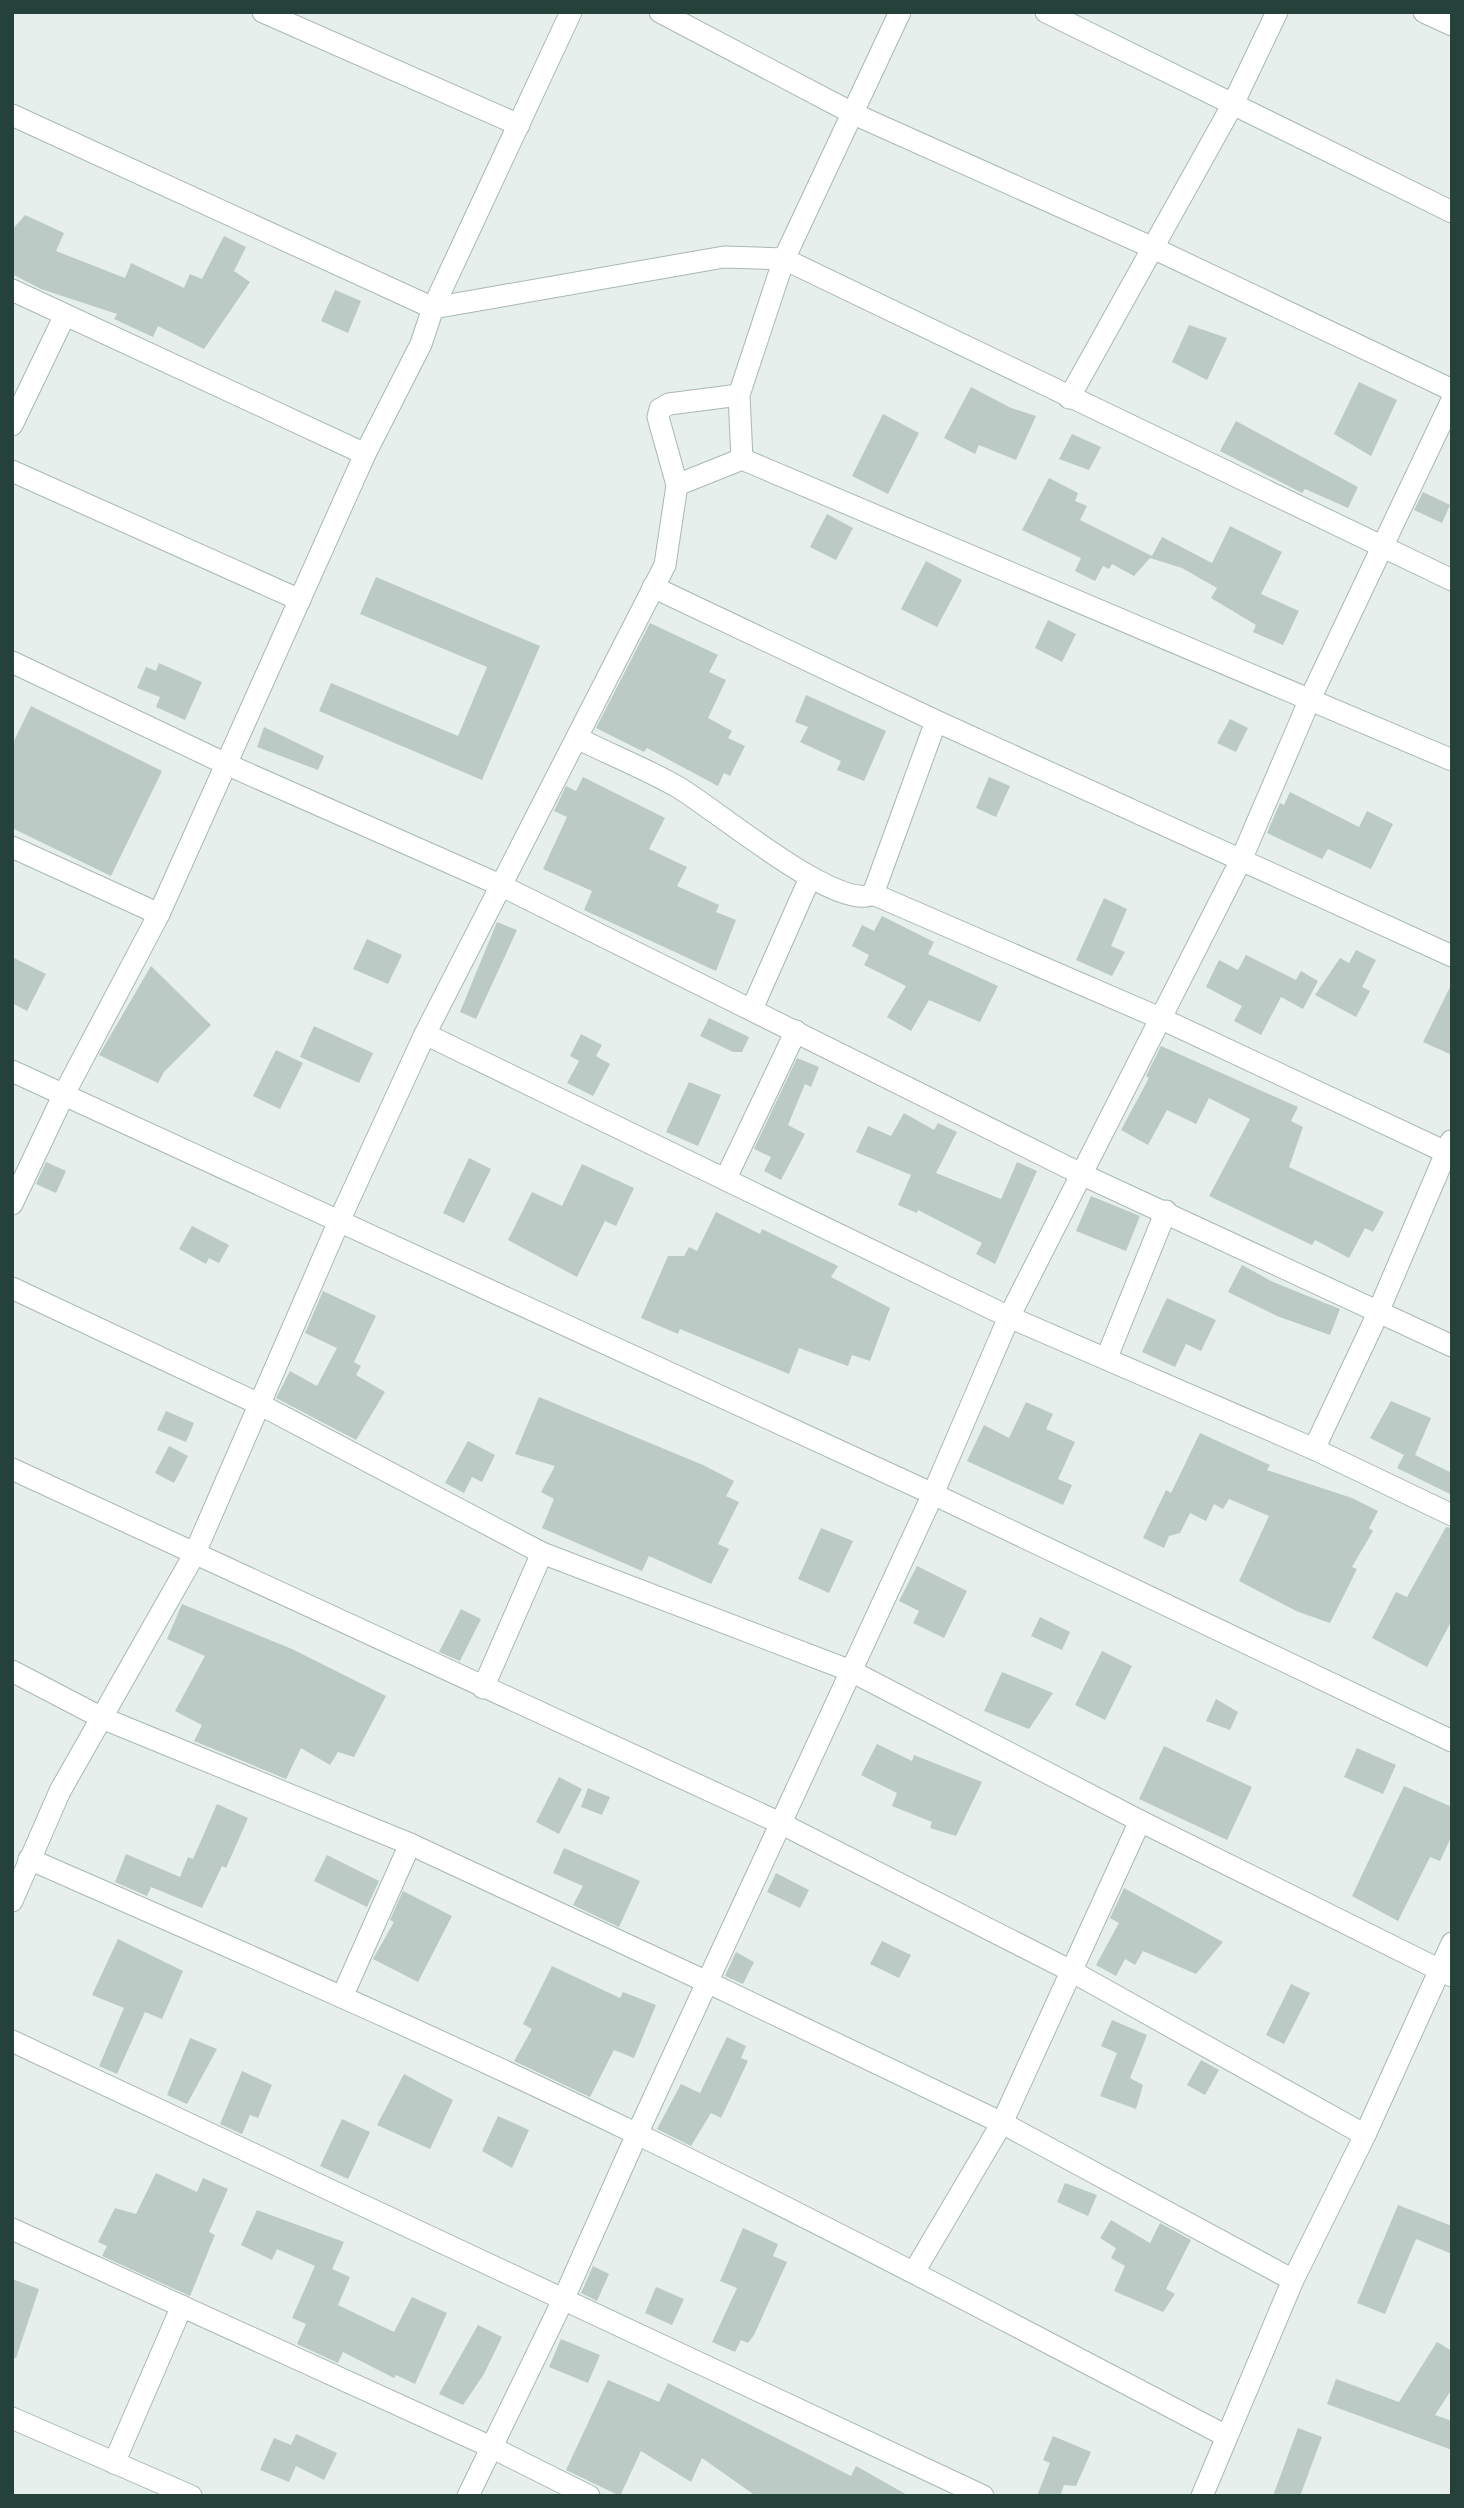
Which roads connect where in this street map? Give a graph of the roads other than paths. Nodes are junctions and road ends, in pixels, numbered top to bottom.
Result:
1 (263, 12) edge
2 (571, 12) edge
3 (660, 12) edge
4 (900, 12) edge
5 (1046, 12) edge
6 (1277, 12) edge
7 (1424, 12) edge
8 (1452, 25) edge
9 (1233, 104) junction
10 (12, 114) edge
11 (854, 114) junction
12 (519, 125) junction
13 (1452, 212) edge
14 (1151, 247) junction
15 (784, 259) junction
16 (12, 290) edge
17 (433, 308) junction
18 (65, 315) junction
19 (1452, 390) edge
20 (739, 395) junction
21 (1069, 398) junction
22 (1452, 400) edge
23 (12, 425) edge
24 (365, 454) junction
25 (742, 459) junction
26 (12, 471) edge
27 (677, 485) junction
28 (1385, 546) junction
29 (1452, 580) edge
30 (653, 587) junction
31 (300, 600) junction
32 (12, 662) edge
33 (1310, 699) junction
34 (936, 721) junction
35 (579, 739) junction
36 (1452, 760) edge
37 (226, 764) junction
38 (12, 846) edge
39 (1241, 860) junction
40 (810, 878) junction
41 (500, 885) junction
42 (873, 894) junction
43 (159, 915) junction
44 (1452, 956) edge
45 (752, 1009) junction
46 (1162, 1020) junction
47 (796, 1031) junction
48 (425, 1034) junction
49 (12, 1071) edge
50 (64, 1094) junction
51 (1450, 1149) edge
52 (1081, 1174) junction
53 (726, 1178) junction
54 (12, 1204) edge
55 (1166, 1211) junction
56 (340, 1219) junction
57 (12, 1288) edge
58 (1378, 1313) junction
59 (1009, 1317) junction
60 (1452, 1346) edge
61 (1107, 1357) junction
62 (258, 1404) junction
63 (1314, 1449) junction
64 (12, 1469) edge
65 (933, 1494) junction
66 (1452, 1515) edge
67 (542, 1553) junction
68 (194, 1555) junction
69 (12, 1671) edge
70 (851, 1671) junction
71 (483, 1688) junction
72 (102, 1718) junction
73 (1452, 1741) edge
74 (1140, 1821) junction
75 (780, 1823) junction
76 (410, 1844) junction
77 (29, 1858) junction
78 (12, 1901) edge
79 (1452, 1943) edge
80 (1073, 1972) junction
81 (1445, 1973) edge
82 (707, 1982) junction
83 (342, 1997) junction
84 (12, 2042) edge
85 (1002, 2123) junction
86 (637, 2134) junction
87 (1365, 2135) junction
88 (12, 2229) edge
89 (914, 2273) junction
90 (1293, 2280) junction
91 (564, 2298) junction
92 (182, 2306) junction
93 (12, 2418) edge
94 (1226, 2436) junction
95 (491, 2447) junction
96 (114, 2463) junction
97 (191, 2496) edge
98 (468, 2496) edge
99 (589, 2496) edge
100 (984, 2496) edge
101 (1202, 2496) edge

1 - 12 street
2 - 12 street
3 - 11 street
4 - 11 street
5 - 9 street
6 - 9 street
7 - 8 street
9 - 13 street
9 - 14 street
10 - 17 street
11 - 14 street
11 - 15 street
12 - 17 street
14 - 19 street
14 - 21 street
15 - 17 street
15 - 20 street
15 - 21 street
16 - 18 street
17 - 24 street
18 - 23 street
18 - 24 street
20 - 25 street
20 - 27 street
21 - 28 street
22 - 28 street
24 - 31 street
25 - 27 street
25 - 33 street
26 - 31 street
27 - 30 street
28 - 29 street
28 - 33 street
30 - 34 street
30 - 35 street
31 - 37 street
32 - 37 street
33 - 36 street
33 - 39 street
34 - 39 street
34 - 42 street
35 - 40 street
35 - 41 street
37 - 41 street
37 - 43 street
38 - 43 street
39 - 44 street
39 - 46 street
40 - 42 street
40 - 45 street
41 - 45 street
41 - 48 street
42 - 46 street
43 - 50 street
45 - 47 street
46 - 51 street
46 - 52 street
47 - 52 street
47 - 53 street
48 - 53 street
48 - 56 street
49 - 50 street
50 - 54 street
50 - 56 street
51 - 58 street
52 - 55 street
52 - 59 street
53 - 59 street
55 - 58 street
55 - 61 street
56 - 62 street
56 - 65 street
57 - 62 street
58 - 60 street
58 - 63 street
59 - 61 street
59 - 65 street
61 - 63 street
62 - 67 street
62 - 68 street
63 - 66 street
64 - 68 street
65 - 70 street
65 - 73 street
67 - 70 street
67 - 71 street
68 - 71 street
68 - 72 street
69 - 72 street
70 - 74 street
70 - 75 street
71 - 75 street
72 - 76 street
72 - 77 street
74 - 80 street
74 - 81 street
75 - 80 street
75 - 82 street
76 - 82 street
76 - 83 street
77 - 78 street
77 - 83 street
79 - 81 street
80 - 85 street
80 - 87 street
81 - 87 street
82 - 85 street
82 - 86 street
83 - 86 street
84 - 91 street
85 - 89 street
85 - 90 street
86 - 89 street
86 - 91 street
87 - 90 street
88 - 92 street
89 - 94 street
90 - 94 street
91 - 95 street
91 - 100 street
92 - 95 street
92 - 96 street
93 - 96 street
94 - 101 street
95 - 98 street
95 - 99 street
96 - 97 street

